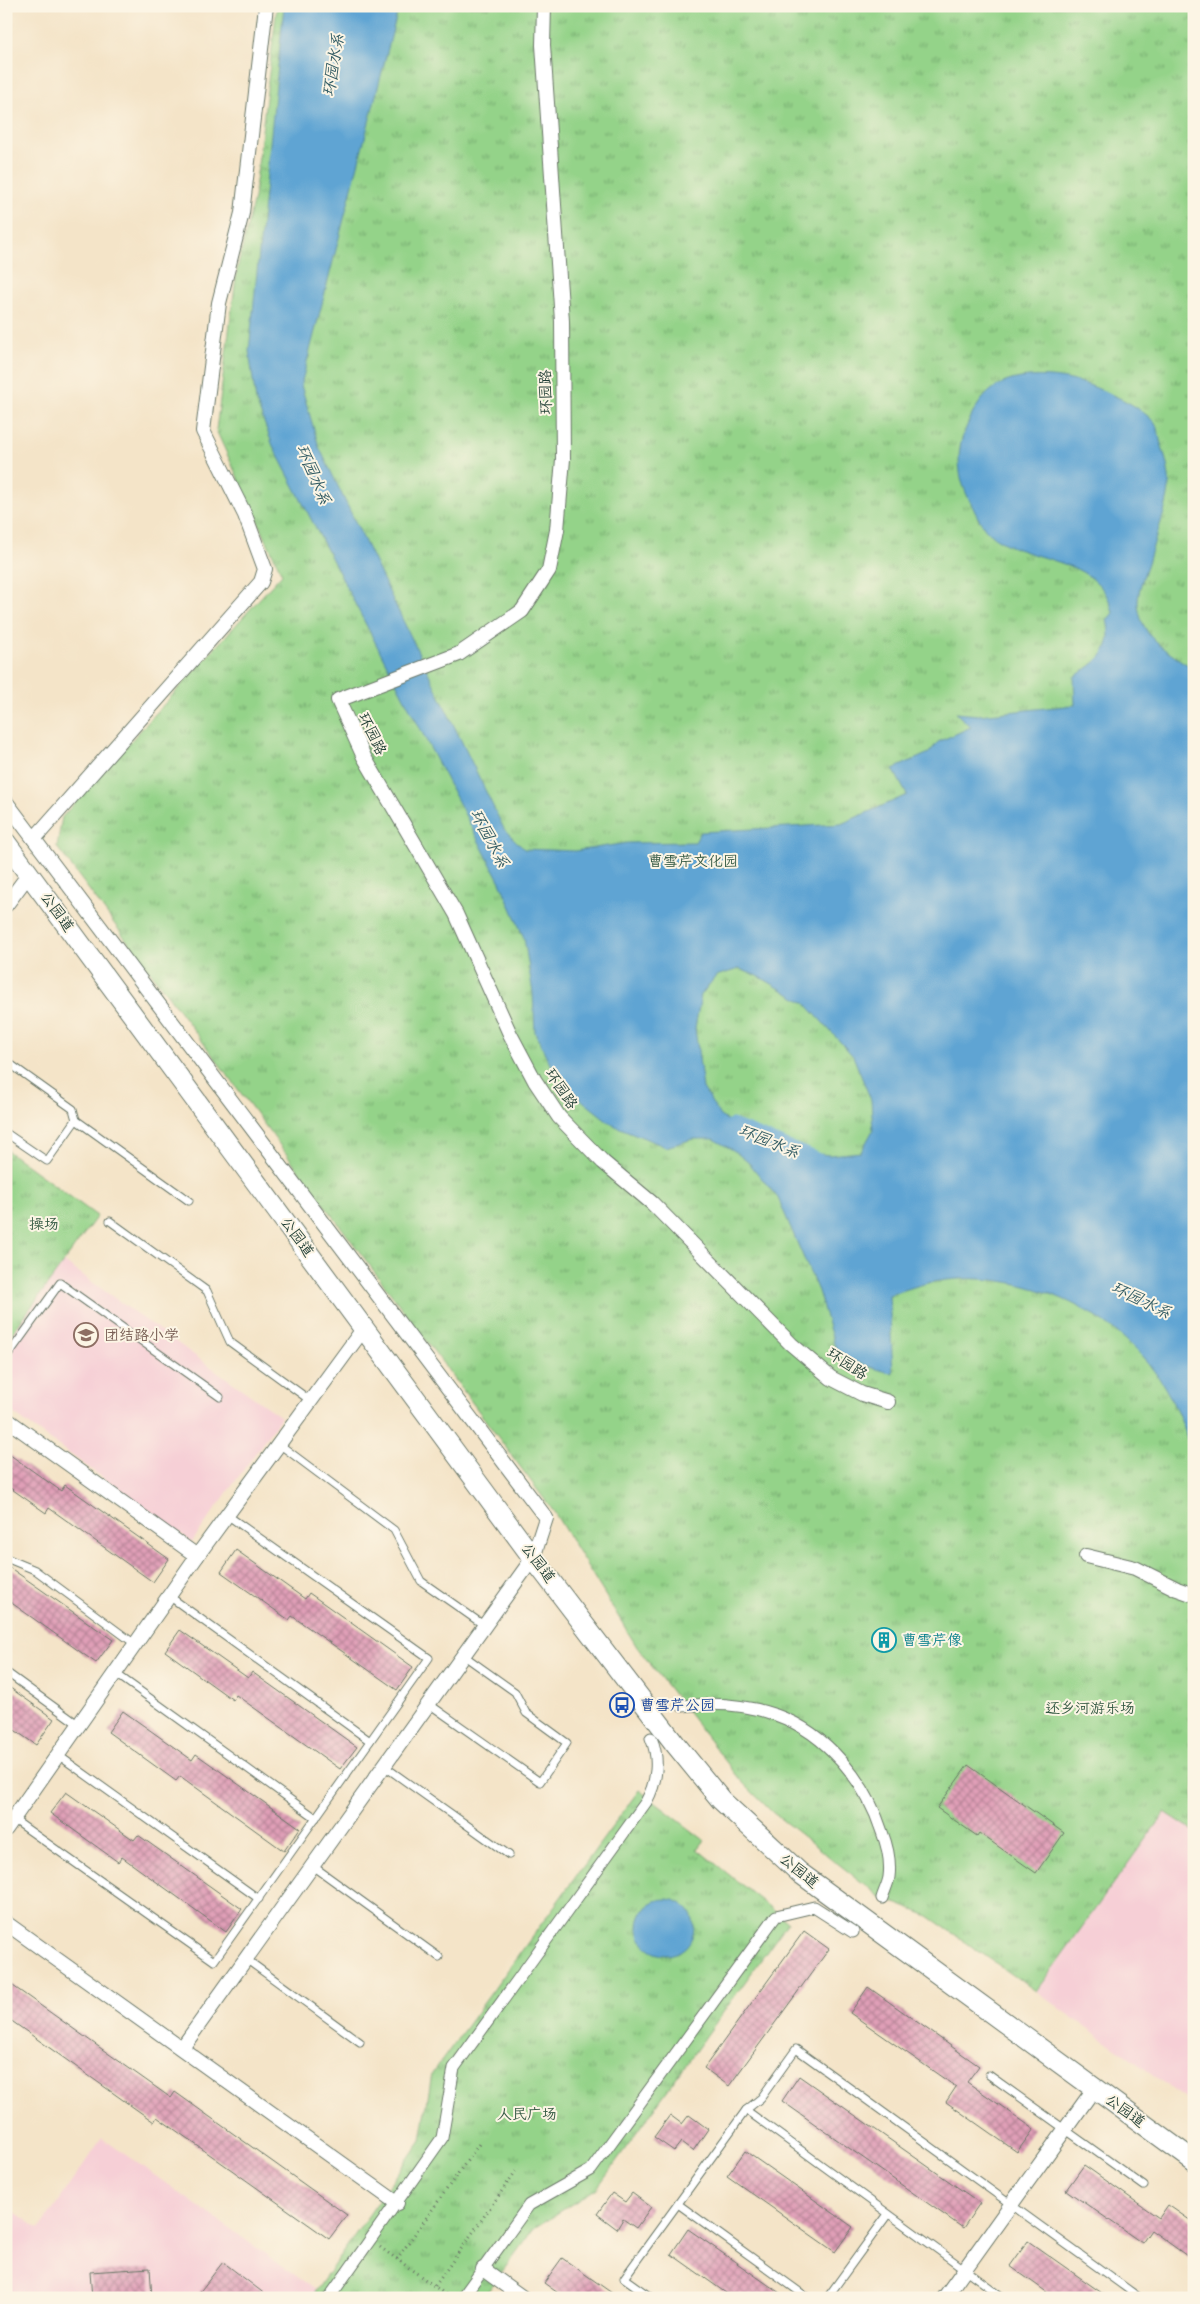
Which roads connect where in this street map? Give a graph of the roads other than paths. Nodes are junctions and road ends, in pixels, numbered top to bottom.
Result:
1 (266, 6) edge
2 (544, 6) edge
3 (6, 802) edge
4 (34, 839) junction
5 (6, 844) edge
6 (29, 874) junction
7 (6, 905) edge
8 (6, 1061) edge
9 (76, 1120) junction
10 (6, 1133) edge
11 (189, 1201) dead end
12 (110, 1220) dead end
13 (364, 1328) junction
14 (6, 1358) edge
15 (220, 1397) dead end
16 (310, 1401) junction
17 (888, 1402) dead end
18 (6, 1419) edge
19 (279, 1444) junction
20 (227, 1515) junction
21 (196, 1556) junction
22 (1086, 1556) dead end
23 (6, 1558) edge
24 (533, 1558) junction
25 (1194, 1595) edge
26 (169, 1596) junction
27 (485, 1626) junction
28 (135, 1644) junction
29 (463, 1655) junction
30 (6, 1672) edge
31 (115, 1673) junction
32 (429, 1704) junction
33 (682, 1706) dead end
34 (79, 1725) junction
35 (651, 1738) dead end
36 (370, 1741) junction
37 (58, 1755) junction
38 (384, 1766) junction
39 (316, 1818) junction
40 (10, 1824) edge
41 (509, 1856) dead end
42 (313, 1866) junction
43 (882, 1898) dead end
44 (259, 1899) junction
45 (6, 1923) edge
46 (853, 1932) dead end
47 (438, 1957) dead end
48 (246, 1959) junction
49 (360, 2042) dead end
50 (182, 2048) junction
51 (989, 2075) dead end
52 (1094, 2089) junction
53 (746, 2110) junction
54 (1064, 2130) junction
55 (1194, 2161) edge
56 (1144, 2186) dead end
57 (397, 2203) junction
58 (678, 2204) junction
59 (1011, 2204) junction
60 (888, 2214) junction
61 (483, 2269) junction
62 (964, 2269) junction
63 (329, 2298) edge
64 (462, 2298) edge
65 (523, 2298) edge
66 (652, 2298) edge
67 (808, 2298) edge
68 (827, 2298) edge
69 (944, 2298) edge
70 (1004, 2298) edge
71 (1140, 2298) edge

1 - 4 street
2 - 17 street, 环园路
3 - 4 street
4 - 24 street
5 - 6 main road, 公园道
6 - 7 street
6 - 13 main road, 公园道
8 - 9 lane
9 - 10 lane
9 - 11 lane
12 - 16 lane
13 - 16 street
13 - 24 main road, 公园道
14 - 15 lane
16 - 19 street
18 - 21 street
19 - 20 street
19 - 27 lane
20 - 21 street
20 - 36 lane
21 - 26 street
22 - 25 street
23 - 28 lane
24 - 27 street
24 - 52 main road, 公园道
26 - 28 street
26 - 36 lane
27 - 29 street
28 - 31 street
29 - 32 street
29 - 32 lane
30 - 34 lane
31 - 34 street
31 - 39 lane
32 - 38 street
33 - 43 street
34 - 37 street
35 - 57 street
36 - 39 lane
37 - 40 street
37 - 44 lane
38 - 41 lane
38 - 42 street
39 - 44 lane
40 - 44 lane
42 - 47 lane
42 - 48 street
45 - 50 street
46 - 61 street
48 - 49 lane
48 - 50 street
50 - 57 street
51 - 54 lane
52 - 54 street
52 - 55 main road, 公园道
53 - 58 lane
53 - 59 lane
53 - 60 lane
54 - 56 lane
54 - 59 street
57 - 63 street
58 - 66 lane
58 - 67 lane
59 - 62 street
59 - 71 lane
60 - 62 lane
60 - 68 lane
61 - 64 street
61 - 65 street
62 - 69 street
62 - 70 lane

